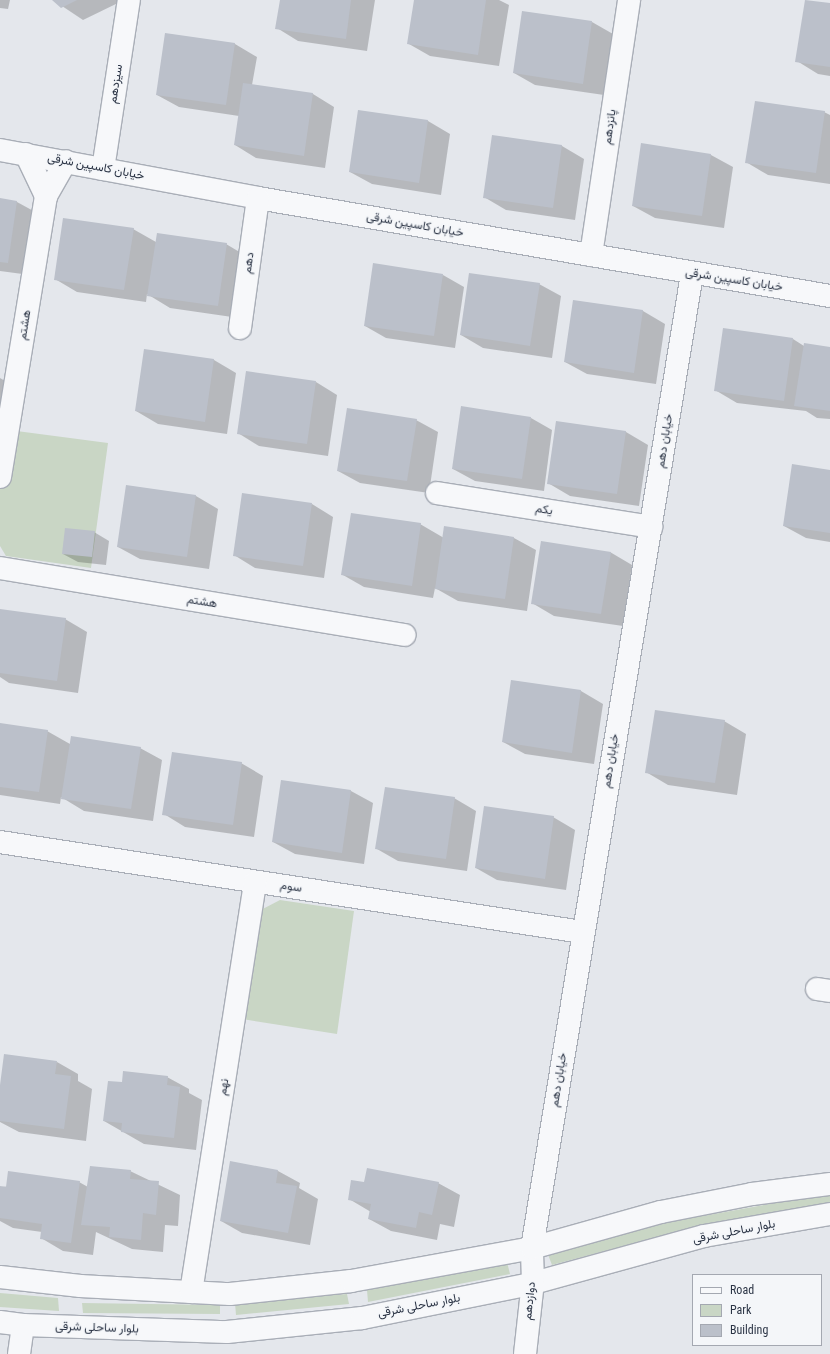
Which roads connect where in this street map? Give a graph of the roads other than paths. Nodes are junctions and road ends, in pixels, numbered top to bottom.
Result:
1 (129, 0) edge
2 (629, 0) edge
3 (0, 150) edge
4 (26, 154) junction
5 (66, 161) junction
6 (103, 168) junction
7 (46, 196) junction
8 (258, 198) junction
9 (591, 255) junction
10 (692, 274) junction
11 (830, 296) edge
12 (240, 328) dead end
13 (0, 477) edge
14 (437, 493) dead end
15 (651, 527) junction
16 (0, 568) edge
17 (404, 635) dead end
18 (0, 842) edge
19 (255, 882) junction
20 (582, 932) junction
21 (830, 1184) edge
22 (830, 1214) edge
23 (532, 1248) junction
24 (0, 1277) edge
25 (533, 1281) junction
26 (191, 1292) junction
27 (0, 1322) edge
28 (23, 1325) junction
29 (19, 1354) edge
30 (524, 1354) edge

1 - 6 street, سیزدهم
2 - 9 street, پانزدهم
3 - 4 street, خیابان کاسپین شرقی
4 - 5 street, خیابان کاسپین شرقی
4 - 7 street
5 - 6 street, خیابان کاسپین شرقی
5 - 7 street
6 - 8 street, خیابان کاسپین شرقی
7 - 13 street, هشتم
8 - 9 street, خیابان کاسپین شرقی
8 - 12 street, دهم
9 - 10 street, خیابان کاسپین شرقی
10 - 11 street, خیابان کاسپین شرقی
10 - 15 street, خیابان دهم
14 - 15 street, یکم
15 - 20 street, خیابان دهم
16 - 17 street, هشتم
18 - 19 street, سوم
19 - 20 street, سوم
19 - 26 street, نهم
20 - 23 street, خیابان دهم
21 - 23 street
22 - 25 street, بلوار ساحلی شرقی
23 - 25 street, دوازدهم
23 - 26 street
24 - 26 street
25 - 28 street, بلوار ساحلی شرقی
25 - 30 street, دوازدهم
27 - 28 street, بلوار ساحلی شرقی
28 - 29 street

